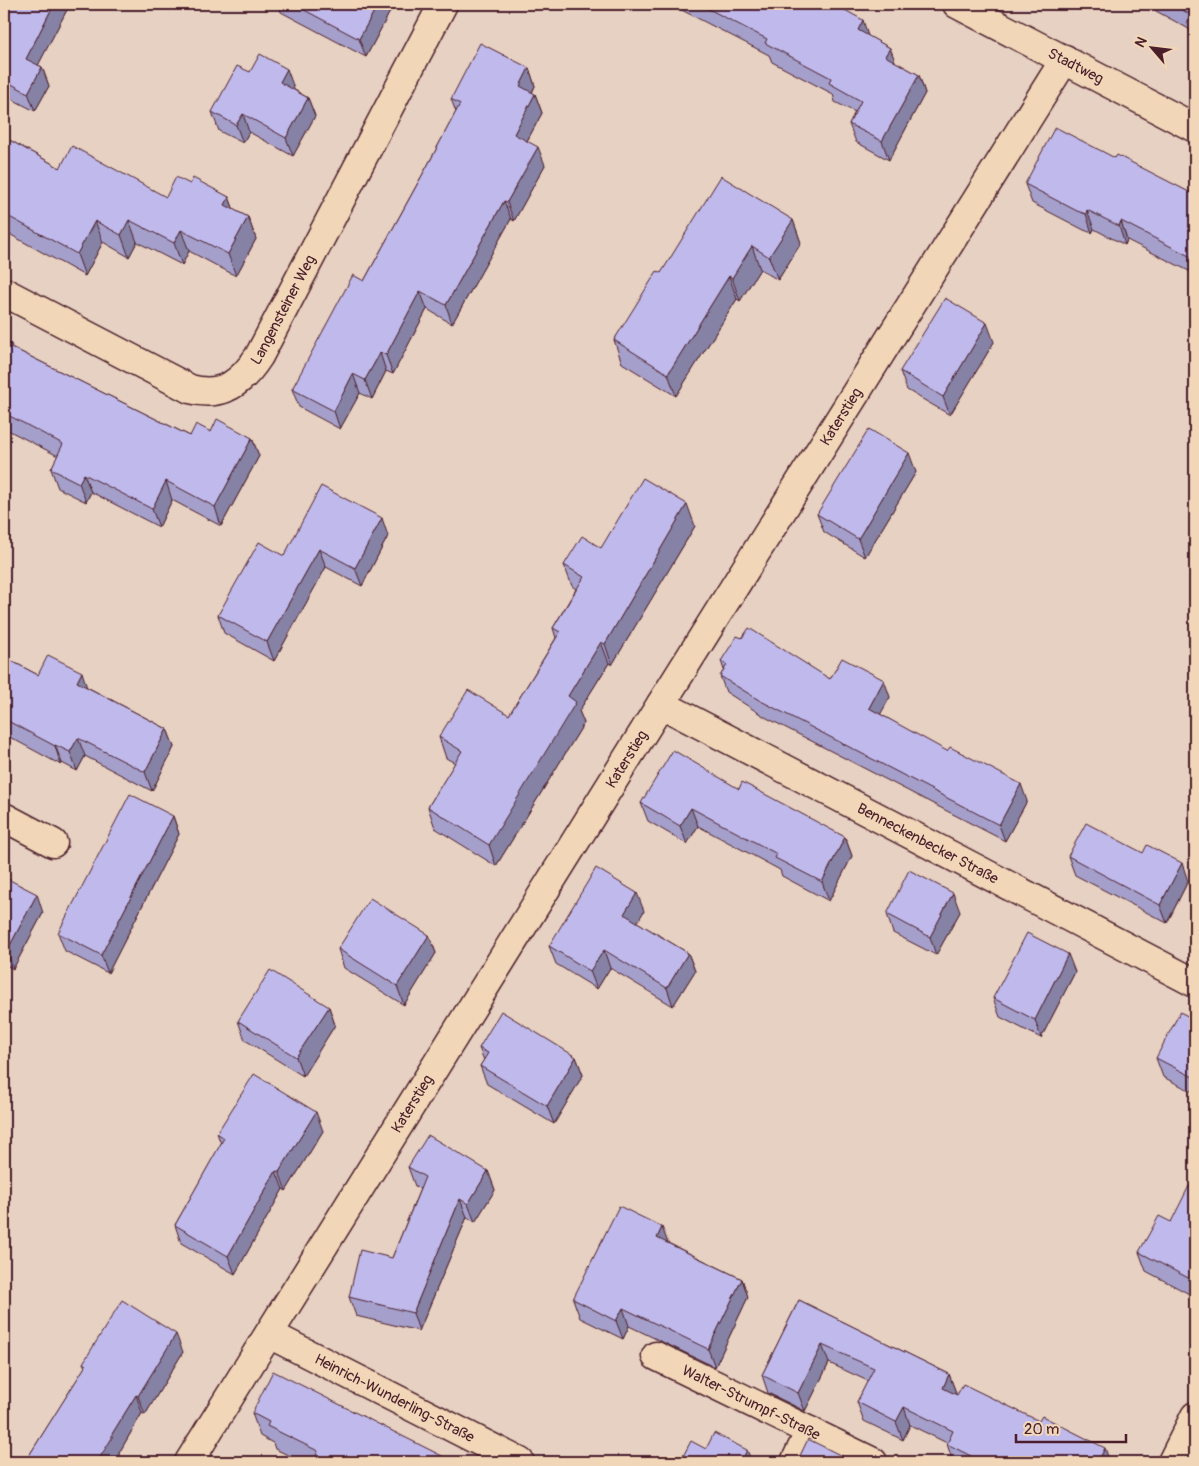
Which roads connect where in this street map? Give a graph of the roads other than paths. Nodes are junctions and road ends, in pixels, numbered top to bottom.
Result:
1 (443, 4) edge
2 (957, 4) edge
3 (1065, 59) junction
4 (1195, 128) edge
5 (4, 292) edge
6 (661, 704) junction
7 (4, 817) edge
8 (53, 843) dead end
9 (1195, 983) edge
10 (269, 1334) junction
11 (656, 1356) dead end
12 (1195, 1416) edge
13 (810, 1431) junction
14 (189, 1462) edge
15 (520, 1462) edge
16 (795, 1462) edge
17 (873, 1462) edge
18 (1172, 1462) edge

1 - 5 street, Langensteiner Weg
2 - 3 street, Stadtweg
3 - 4 street, Stadtweg
3 - 6 street, Katerstieg
6 - 9 street, Benneckenbecker Straße
6 - 10 street, Katerstieg
7 - 8 street
10 - 14 street, Katerstieg
10 - 15 street, Heinrich-Wunderling-Straße
11 - 13 street, Walter-Strumpf-Straße
12 - 18 street
13 - 16 street
13 - 17 street, Walter-Strumpf-Straße

